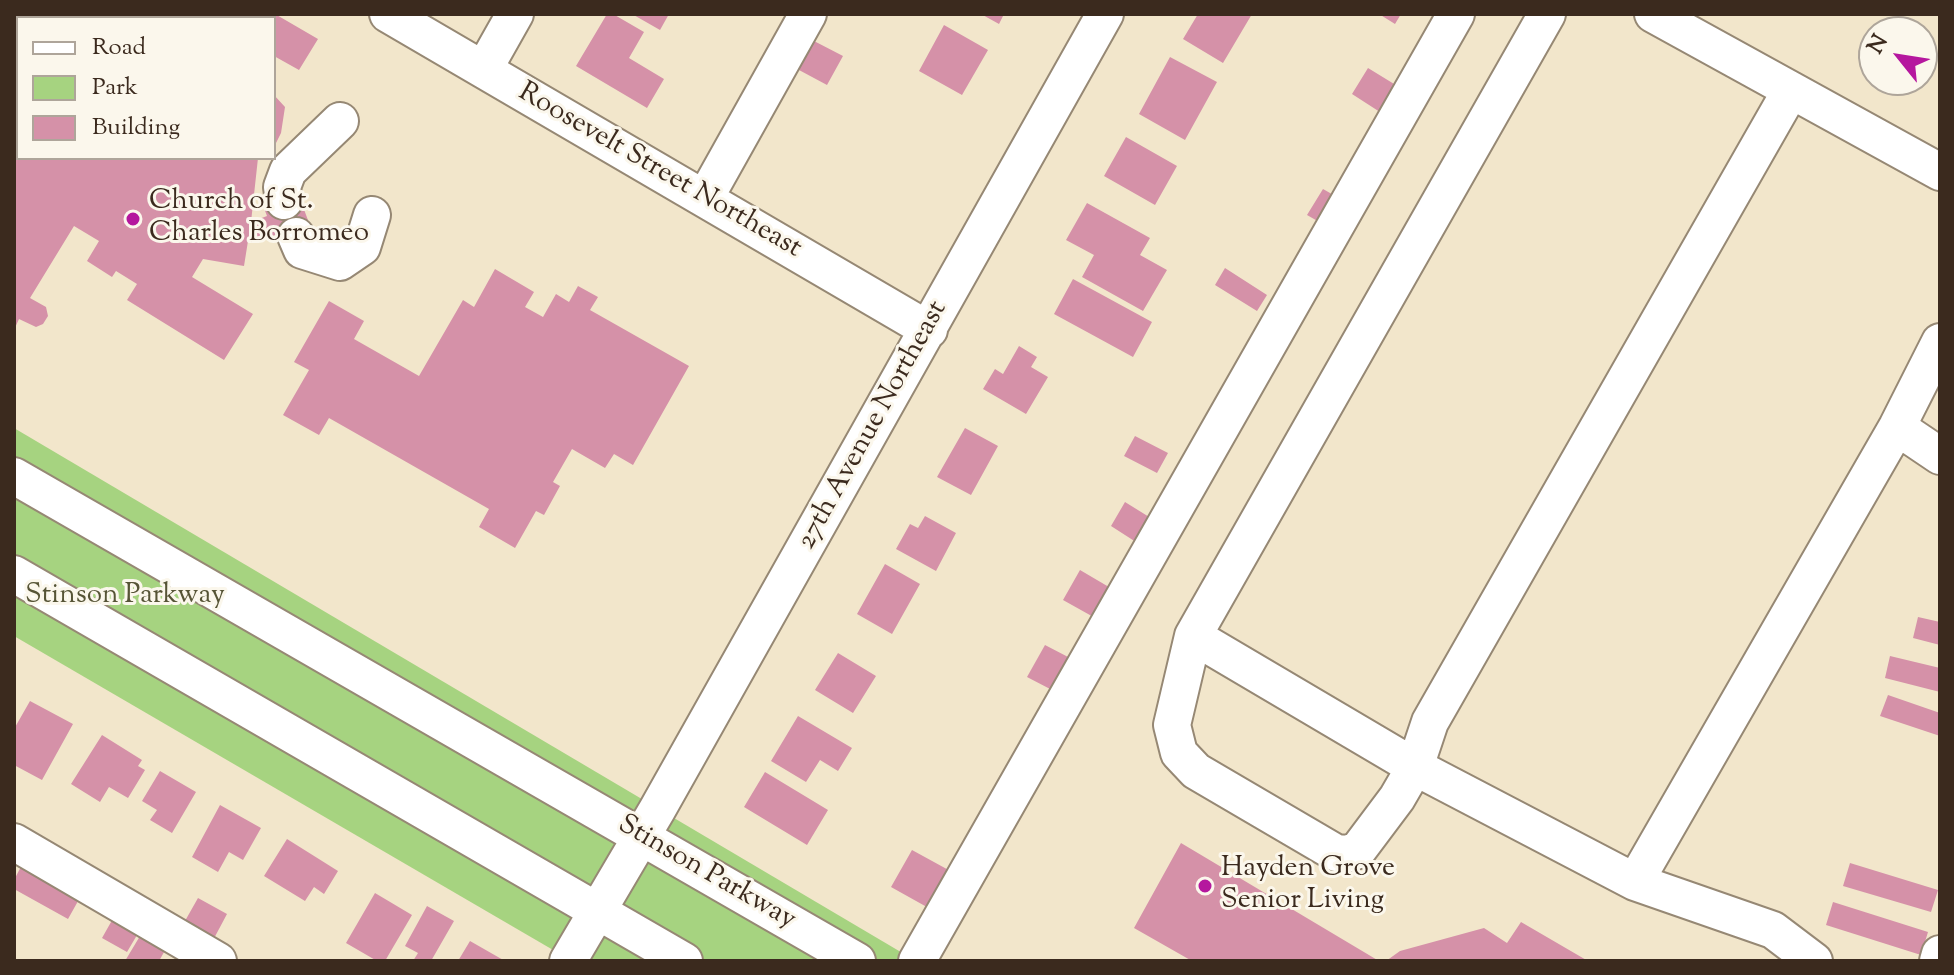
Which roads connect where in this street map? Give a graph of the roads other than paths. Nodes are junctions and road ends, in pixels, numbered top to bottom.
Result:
1 (388, 14) edge
2 (515, 14) edge
3 (808, 14) edge
4 (1105, 14) edge
5 (1456, 14) edge
6 (1547, 14) edge
7 (1653, 14) edge
8 (484, 69) junction
9 (1791, 90) junction
10 (340, 121) dead end
11 (1940, 172) edge
12 (705, 198) junction
13 (284, 201) dead end
14 (372, 215) dead end
15 (296, 236) dead end
16 (929, 330) junction
17 (1940, 342) edge
18 (1897, 427) junction
19 (1940, 456) edge
20 (14, 476) edge
21 (14, 574) edge
22 (1193, 636) junction
23 (1415, 767) junction
24 (642, 837) junction
25 (14, 842) edge
26 (1635, 882) junction
27 (600, 912) junction
28 (1940, 954) edge
29 (218, 961) edge
30 (568, 961) edge
31 (684, 961) edge
32 (857, 961) edge
33 (917, 961) edge
34 (1814, 961) edge
35 (1938, 961) edge

1 - 8 street, Roosevelt Street Northeast
2 - 8 street
3 - 12 street
4 - 16 street, 27th Avenue Northeast
5 - 33 street
6 - 22 street
7 - 9 street
8 - 12 street, Roosevelt Street Northeast
9 - 11 street
9 - 23 street
10 - 13 street
12 - 16 street, Roosevelt Street Northeast
14 - 15 street
16 - 24 street, 27th Avenue Northeast
17 - 18 street
18 - 19 street
18 - 26 street
20 - 24 street, Stinson Parkway
21 - 27 street
22 - 23 street
22 - 23 street
23 - 26 street
24 - 27 street, 27th Avenue Northeast
24 - 32 street, Stinson Parkway
25 - 29 street
26 - 34 street
27 - 30 street, 27th Avenue Northeast
27 - 31 street
28 - 35 street

